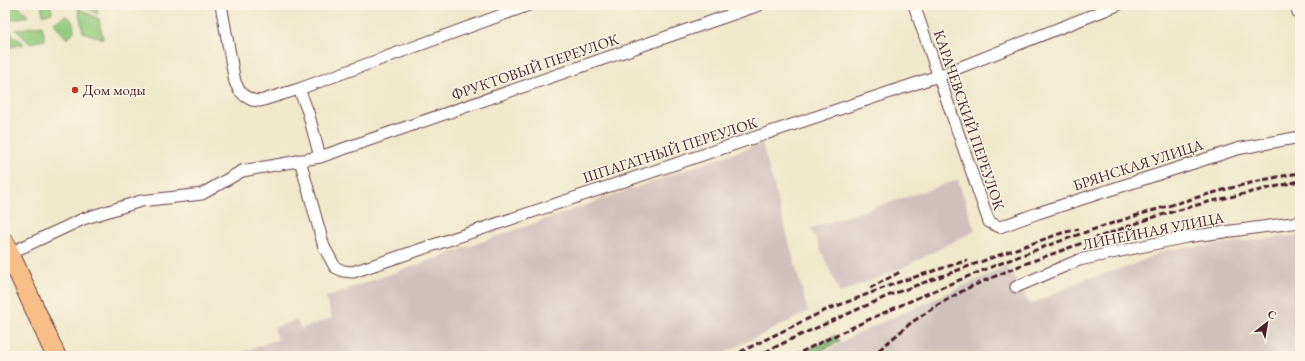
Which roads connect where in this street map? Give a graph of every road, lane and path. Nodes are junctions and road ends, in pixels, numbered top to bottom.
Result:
1 (221, 5) edge
2 (529, 5) edge
3 (759, 5) edge
4 (914, 5) edge
5 (1118, 5) edge
6 (1296, 5) edge
7 (1300, 12) edge
8 (938, 76) junction
9 (299, 89) junction
10 (1300, 136) edge
11 (320, 156) junction
12 (300, 160) junction
13 (988, 222) joint
14 (1300, 222) edge
15 (7, 248) edge
16 (1016, 287) dead end
17 (56, 356) edge

1 - 9 street
2 - 9 street
3 - 11 street, ФРУКТОВЫЙ ПЕРЕУЛОК
4 - 8 street, КАРАЧЕВСКИЙ ПЕРЕУЛОК
5 - 8 street, ШПАГАТНЫЙ ПЕРЕУЛОК
6 - 7 street
8 - 12 street, ШПАГАТНЫЙ ПЕРЕУЛОК
8 - 13 street, КАРАЧЕВСКИЙ ПЕРЕУЛОК
9 - 11 street
10 - 13 street, БРЯНСКАЯ УЛИЦА
11 - 12 street, ФРУКТОВЫЙ ПЕРЕУЛОК
12 - 15 street, ФРУКТОВЫЙ ПЕРЕУЛОК
14 - 16 street, ЛИНЕЙНАЯ УЛИЦА
15 - 17 highway

